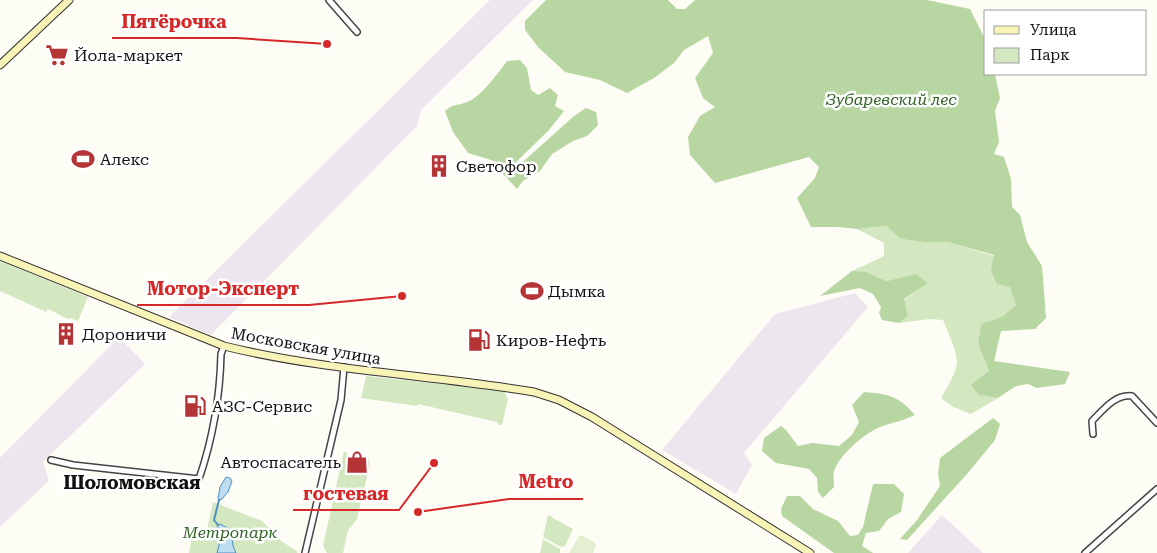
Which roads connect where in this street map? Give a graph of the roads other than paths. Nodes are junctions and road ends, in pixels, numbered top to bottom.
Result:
1 (69, 0) edge
2 (329, 0) edge
3 (357, 32) dead end
4 (0, 65) edge
5 (0, 256) edge
6 (224, 346) junction
7 (344, 367) junction
8 (1157, 423) edge
9 (1093, 434) dead end
10 (50, 460) dead end
11 (1157, 489) edge
12 (305, 553) edge
13 (810, 553) edge
14 (1085, 553) edge

1 - 4 main road
2 - 3 street
5 - 6 main road, Московская улица
6 - 7 main road, Московская улица
6 - 10 street
7 - 12 street
7 - 13 main road, Московская улица
8 - 9 street
11 - 14 street

